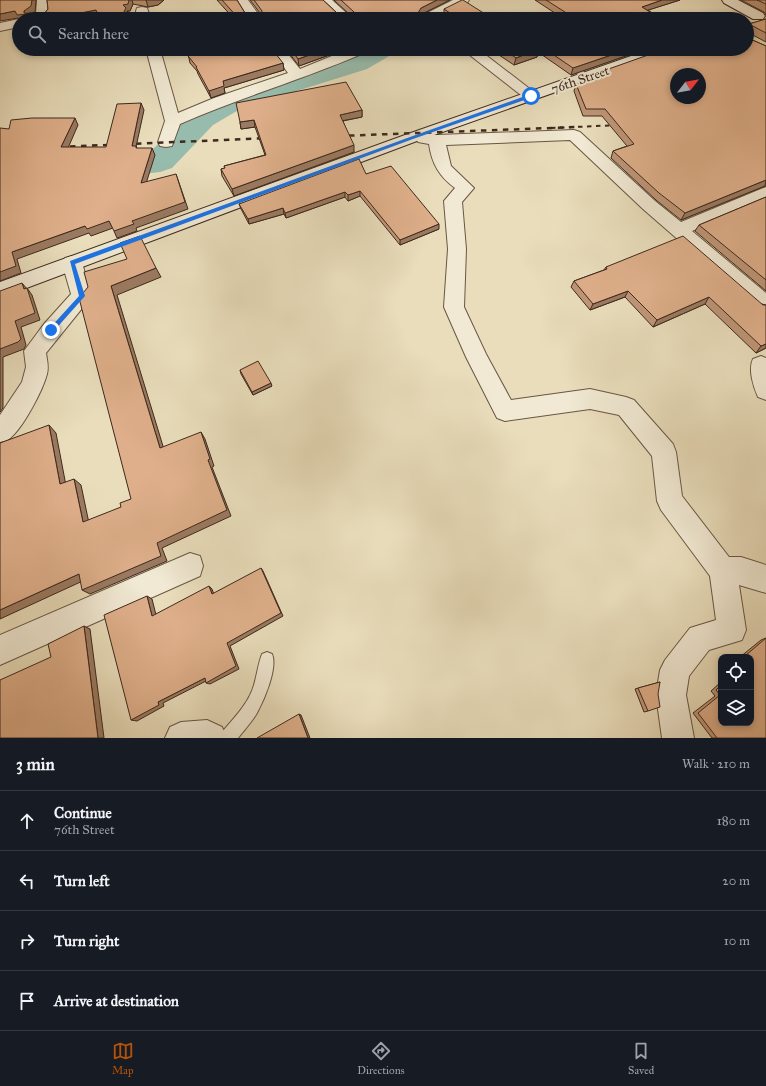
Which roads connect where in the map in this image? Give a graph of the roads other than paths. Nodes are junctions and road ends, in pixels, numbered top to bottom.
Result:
1 (43, 0) edge
2 (242, 0) edge
3 (324, 0) edge
4 (463, 0) edge
5 (728, 0) edge
6 (42, 12) edge
7 (250, 12) edge
8 (338, 12) edge
9 (440, 12) edge
10 (748, 12) edge
11 (12, 24) edge
12 (0, 27) edge
13 (155, 56) edge
14 (282, 56) edge
15 (343, 56) edge
16 (478, 56) edge
17 (644, 56) edge
18 (296, 74) junction
19 (531, 96) junction
20 (173, 121) junction
21 (411, 138) junction
22 (438, 140) junction
23 (166, 142) dead end
24 (766, 193) edge
25 (678, 230) junction
26 (72, 263) junction
27 (0, 290) edge
28 (766, 304) edge
29 (763, 364) edge
30 (766, 390) edge
31 (0, 432) edge
32 (190, 566) dead end
33 (724, 571) junction
34 (766, 579) edge
35 (0, 650) edge
36 (267, 660) dead end
37 (181, 738) edge
38 (211, 738) edge
39 (228, 738) edge
40 (678, 738) edge

1 - 6 street
2 - 7 street
3 - 8 street
4 - 9 street
5 - 10 street
11 - 12 street
13 - 20 street
14 - 18 street
15 - 18 street
16 - 19 street
17 - 19 street, 76th Street
18 - 20 street
19 - 21 street, 76th Street
20 - 23 street
21 - 22 street
21 - 26 street, 76th Street
22 - 25 street
22 - 33 street
24 - 25 street
25 - 28 street
26 - 27 street, 76th Street
26 - 31 street
29 - 30 street
32 - 35 street
33 - 34 street
33 - 40 street
36 - 39 lane
37 - 38 street

